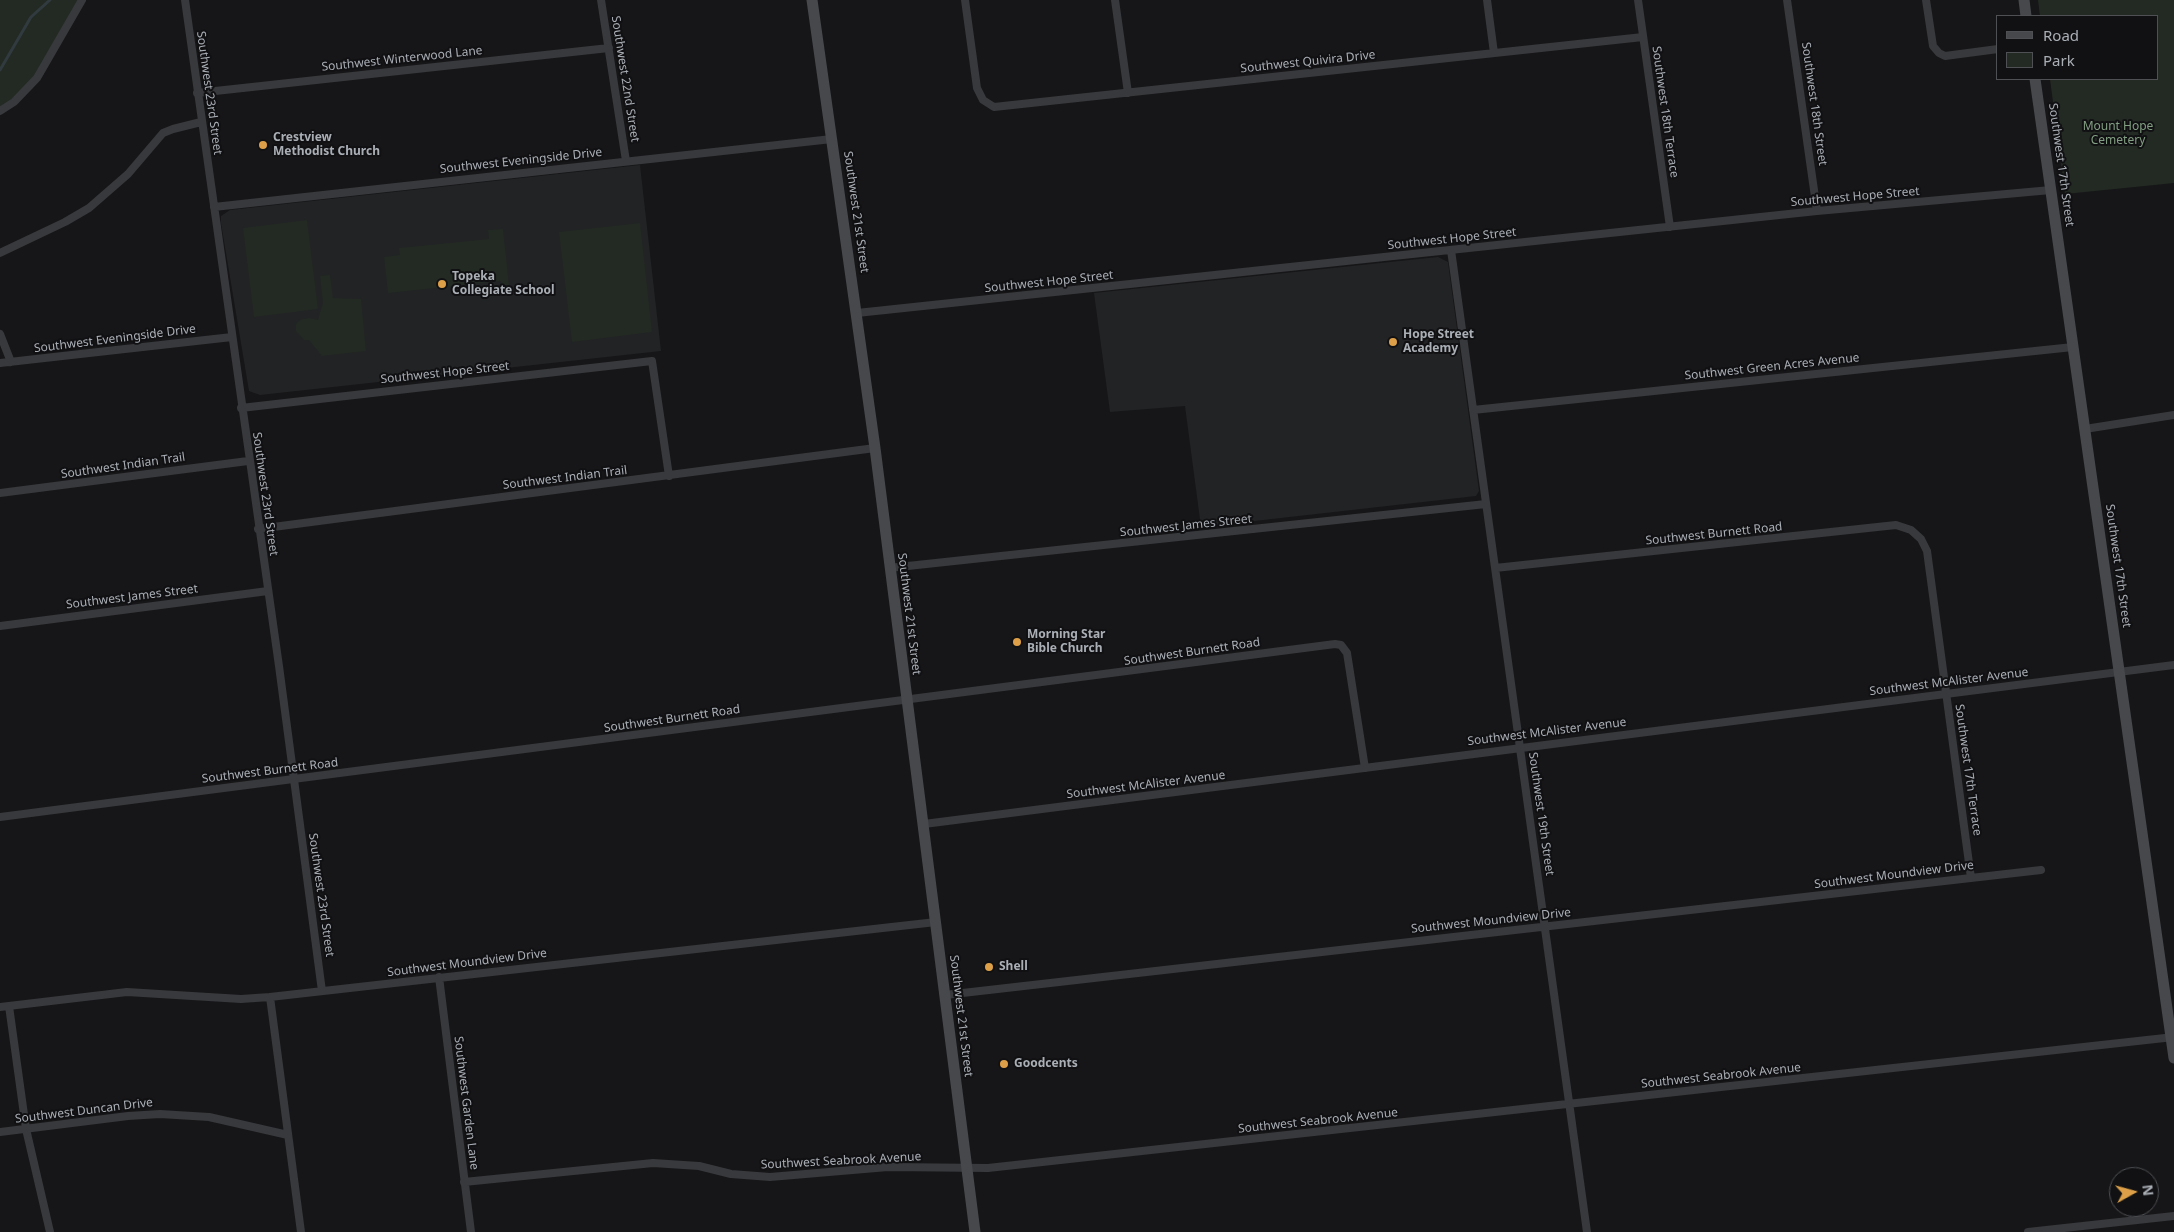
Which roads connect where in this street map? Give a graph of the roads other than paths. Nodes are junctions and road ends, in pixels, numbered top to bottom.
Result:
1 (82, 0) edge
2 (185, 0) edge
3 (602, 0) edge
4 (812, 0) edge
5 (965, 0) edge
6 (1115, 0) edge
7 (1487, 0) edge
8 (1638, 0) edge
9 (1788, 0) edge
10 (1926, 0) edge
11 (2024, 0) edge
12 (2026, 15) edge
13 (1643, 37) junction
14 (609, 48) junction
15 (1996, 49) edge
16 (1494, 54) junction
17 (2035, 80) edge
18 (197, 93) junction
19 (1128, 93) junction
20 (0, 111) edge
21 (201, 122) junction
22 (832, 139) junction
23 (626, 161) junction
24 (2050, 190) junction
25 (214, 207) junction
26 (1817, 211) junction
27 (1670, 226) junction
28 (1451, 250) junction
29 (0, 253) edge
30 (856, 313) junction
31 (0, 334) edge
32 (232, 337) junction
33 (2073, 347) junction
34 (11, 362) junction
35 (0, 363) edge
36 (241, 408) junction
37 (1473, 410) junction
38 (2174, 416) edge
39 (2085, 429) junction
40 (875, 448) junction
41 (248, 461) junction
42 (669, 476) junction
43 (0, 493) edge
44 (1486, 504) junction
45 (258, 529) junction
46 (1926, 547) joint
47 (889, 568) junction
48 (1495, 568) junction
49 (268, 591) junction
50 (0, 626) edge
51 (2174, 665) edge
52 (2119, 672) junction
53 (1946, 693) junction
54 (906, 699) junction
55 (1520, 747) junction
56 (1365, 768) junction
57 (294, 779) junction
58 (0, 817) edge
59 (924, 824) junction
60 (2041, 870) dead end
61 (1971, 878) junction
62 (936, 922) junction
63 (1545, 927) junction
64 (439, 977) junction
65 (322, 991) junction
66 (945, 995) junction
67 (270, 998) junction
68 (9, 1006) junction
69 (0, 1007) edge
70 (2173, 1038) edge
71 (2174, 1058) edge
72 (1570, 1104) junction
73 (26, 1129) junction
74 (0, 1132) edge
75 (288, 1135) junction
76 (967, 1169) junction
77 (464, 1182) junction
78 (2174, 1216) edge
79 (50, 1232) edge
80 (301, 1232) edge
81 (470, 1232) edge
82 (975, 1232) edge
83 (1587, 1232) edge
84 (2028, 1232) edge

1 - 20 street
2 - 18 street, Southwest 23rd Street
3 - 14 street, Southwest 22nd Street
4 - 22 main road, Southwest 21st Street
5 - 19 street, Southwest Quivira Drive
6 - 19 street
7 - 16 street
8 - 13 street, Southwest 18th Terrace
9 - 26 street, Southwest 18th Street
10 - 15 street
11 - 12 main road
13 - 16 street, Southwest Quivira Drive
13 - 27 street, Southwest 18th Terrace
14 - 18 street, Southwest Winterwood Lane
14 - 23 street, Southwest 22nd Street
16 - 19 street, Southwest Quivira Drive
17 - 24 main road, Southwest 17th Street
18 - 21 street, Southwest 23rd Street
21 - 25 street, Southwest 23rd Street
21 - 29 street
22 - 23 street, Southwest Eveningside Drive
22 - 30 main road, Southwest 21st Street
23 - 25 street, Southwest Eveningside Drive
24 - 26 street, Southwest Hope Street
24 - 33 main road, Southwest 17th Street
25 - 32 street, Southwest 23rd Street
26 - 27 street, Southwest Hope Street
27 - 28 street, Southwest Hope Street
28 - 30 street, Southwest Hope Street
28 - 37 street, Southwest 19th Street
30 - 40 main road, Southwest 21st Street
31 - 34 street
32 - 34 street, Southwest Eveningside Drive
32 - 36 street, Southwest 23rd Street
33 - 37 street, Southwest Green Acres Avenue
33 - 39 main road, Southwest 17th Street
34 - 35 street, Southwest Eveningside Drive
36 - 41 street, Southwest 23rd Street
36 - 42 street, Southwest Hope Street
37 - 44 street, Southwest 19th Street
38 - 39 street
39 - 52 main road, Southwest 17th Street
40 - 42 street, Southwest Indian Trail
40 - 47 main road, Southwest 21st Street
41 - 43 street, Southwest Indian Trail
41 - 45 street, Southwest 23rd Street
42 - 45 street, Southwest Indian Trail
44 - 47 street, Southwest James Street
44 - 48 street, Southwest 19th Street
45 - 49 street, Southwest 23rd Street
46 - 48 street, Southwest Burnett Road
46 - 53 street, Southwest 17th Terrace
47 - 54 main road, Southwest 21st Street
48 - 55 street, Southwest 19th Street
49 - 50 street, Southwest James Street
49 - 57 street, Southwest 23rd Street
51 - 52 street, Southwest McAlister Avenue
52 - 53 street, Southwest McAlister Avenue
52 - 70 main road, Southwest 17th Street
53 - 55 street, Southwest McAlister Avenue
53 - 61 street, Southwest 17th Terrace
54 - 56 street, Southwest Burnett Road
54 - 57 street, Southwest Burnett Road
54 - 59 main road, Southwest 21st Street
55 - 56 street, Southwest McAlister Avenue
55 - 63 street, Southwest 19th Street
56 - 59 street, Southwest McAlister Avenue
57 - 58 street, Southwest Burnett Road
57 - 65 street, Southwest 23rd Street
59 - 62 main road, Southwest 21st Street
60 - 61 street, Southwest Moundview Drive
61 - 63 street, Southwest Moundview Drive
62 - 64 street, Southwest Moundview Drive
62 - 66 main road, Southwest 21st Street
63 - 66 street, Southwest Moundview Drive
63 - 72 street, Southwest 19th Street
64 - 65 street, Southwest Moundview Drive
64 - 77 street, Southwest Garden Lane
65 - 67 street, Southwest Moundview Drive
66 - 76 main road, Southwest 21st Street
67 - 68 street, Southwest Moundview Drive
67 - 75 street
68 - 69 street, Southwest Moundview Drive
68 - 73 street
70 - 71 main road, Southwest 17th Street
70 - 72 street, Southwest Seabrook Avenue
72 - 76 street, Southwest Seabrook Avenue
72 - 83 street, Southwest 19th Street
73 - 74 street, Southwest Duncan Drive
73 - 75 street, Southwest Duncan Drive
73 - 79 street
75 - 80 street
76 - 77 street, Southwest Seabrook Avenue
76 - 82 main road, Southwest 21st Street
77 - 81 street, Southwest Garden Lane
78 - 84 street

